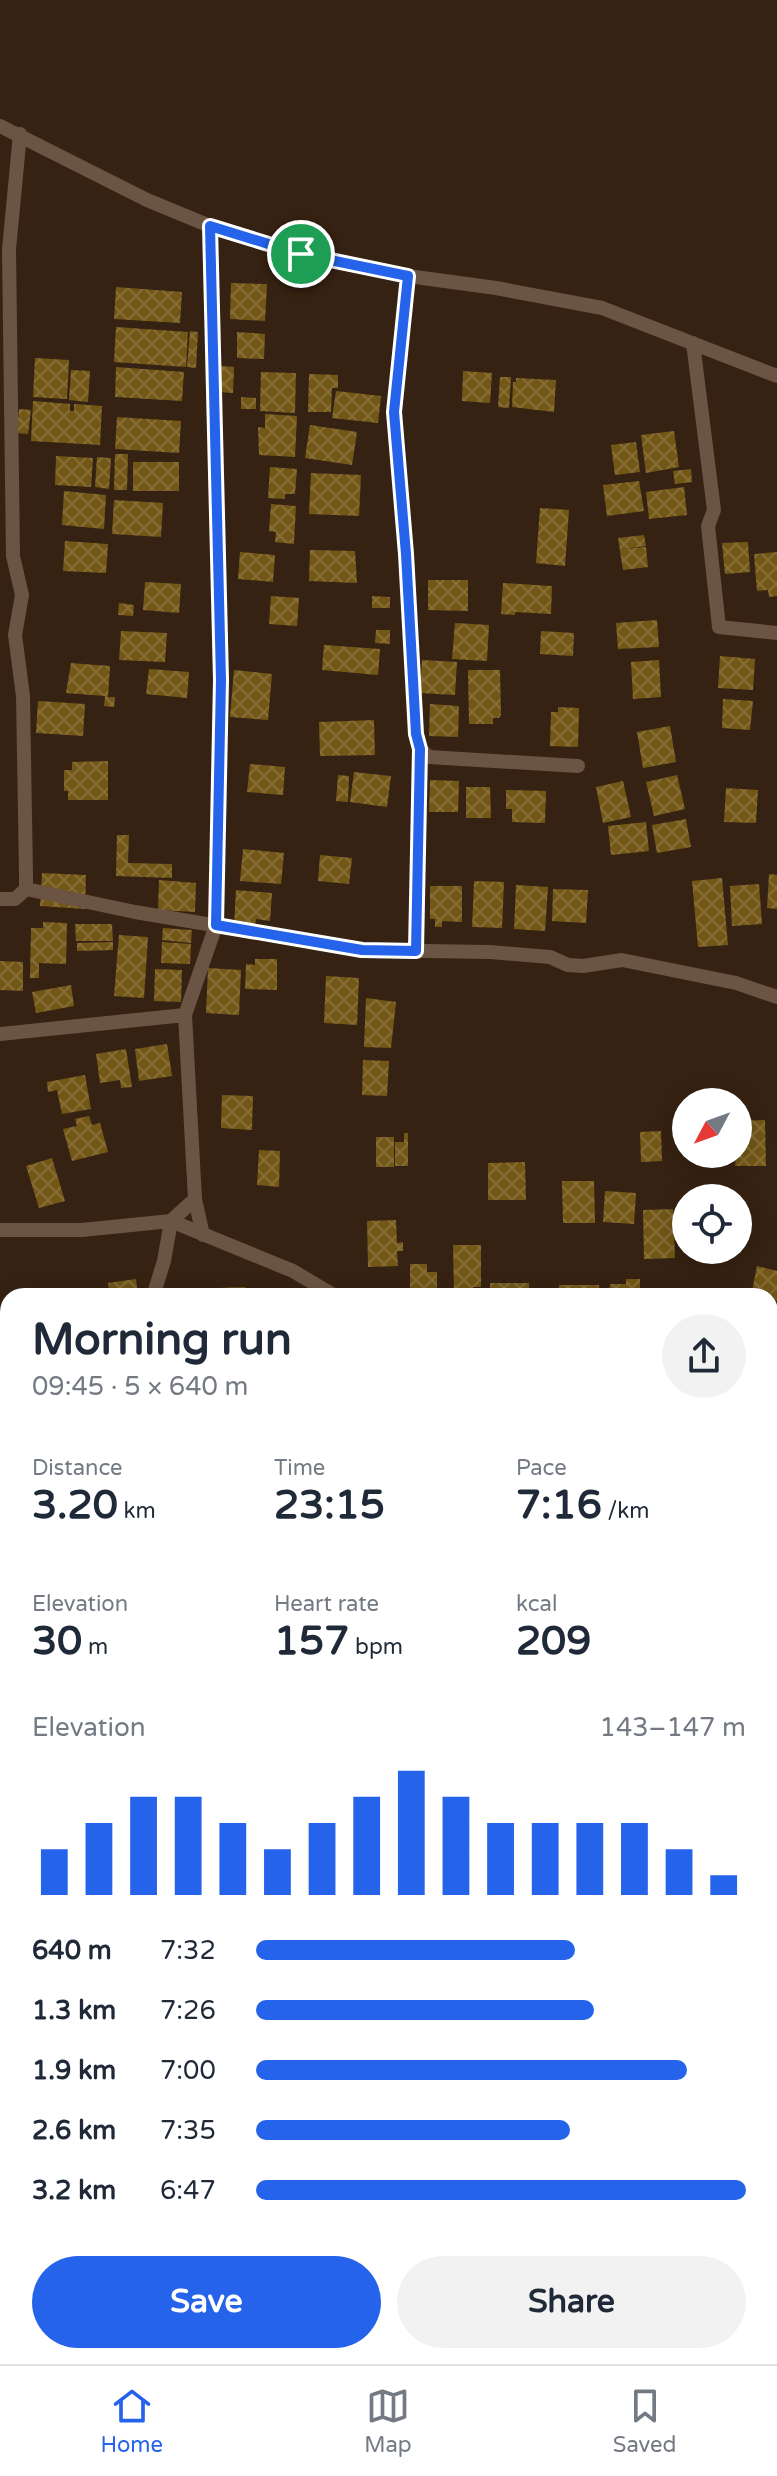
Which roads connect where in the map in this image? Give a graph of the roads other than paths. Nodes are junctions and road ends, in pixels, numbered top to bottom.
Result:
1 (0, 126) edge
2 (20, 134) junction
3 (210, 226) junction
4 (408, 276) junction
5 (693, 343) junction
6 (777, 376) edge
7 (777, 633) edge
8 (420, 749) junction
9 (578, 766) dead end
10 (26, 889) junction
11 (0, 899) edge
12 (216, 925) junction
13 (416, 951) junction
14 (777, 997) edge
15 (185, 1015) junction
16 (0, 1034) edge
17 (195, 1199) junction
18 (171, 1221) junction
19 (0, 1230) edge
20 (203, 1235) junction
21 (156, 1288) edge
22 (322, 1288) edge

1 - 2 street
2 - 3 street
2 - 10 street
3 - 4 street
3 - 12 street
4 - 5 street
4 - 8 street
5 - 6 street
5 - 7 street
8 - 9 street
8 - 13 street
10 - 11 street
10 - 12 street
12 - 13 street
12 - 15 street
13 - 14 street
15 - 16 street
15 - 17 street
17 - 18 street
17 - 20 street
18 - 19 street
18 - 20 street
18 - 21 street
20 - 22 street

